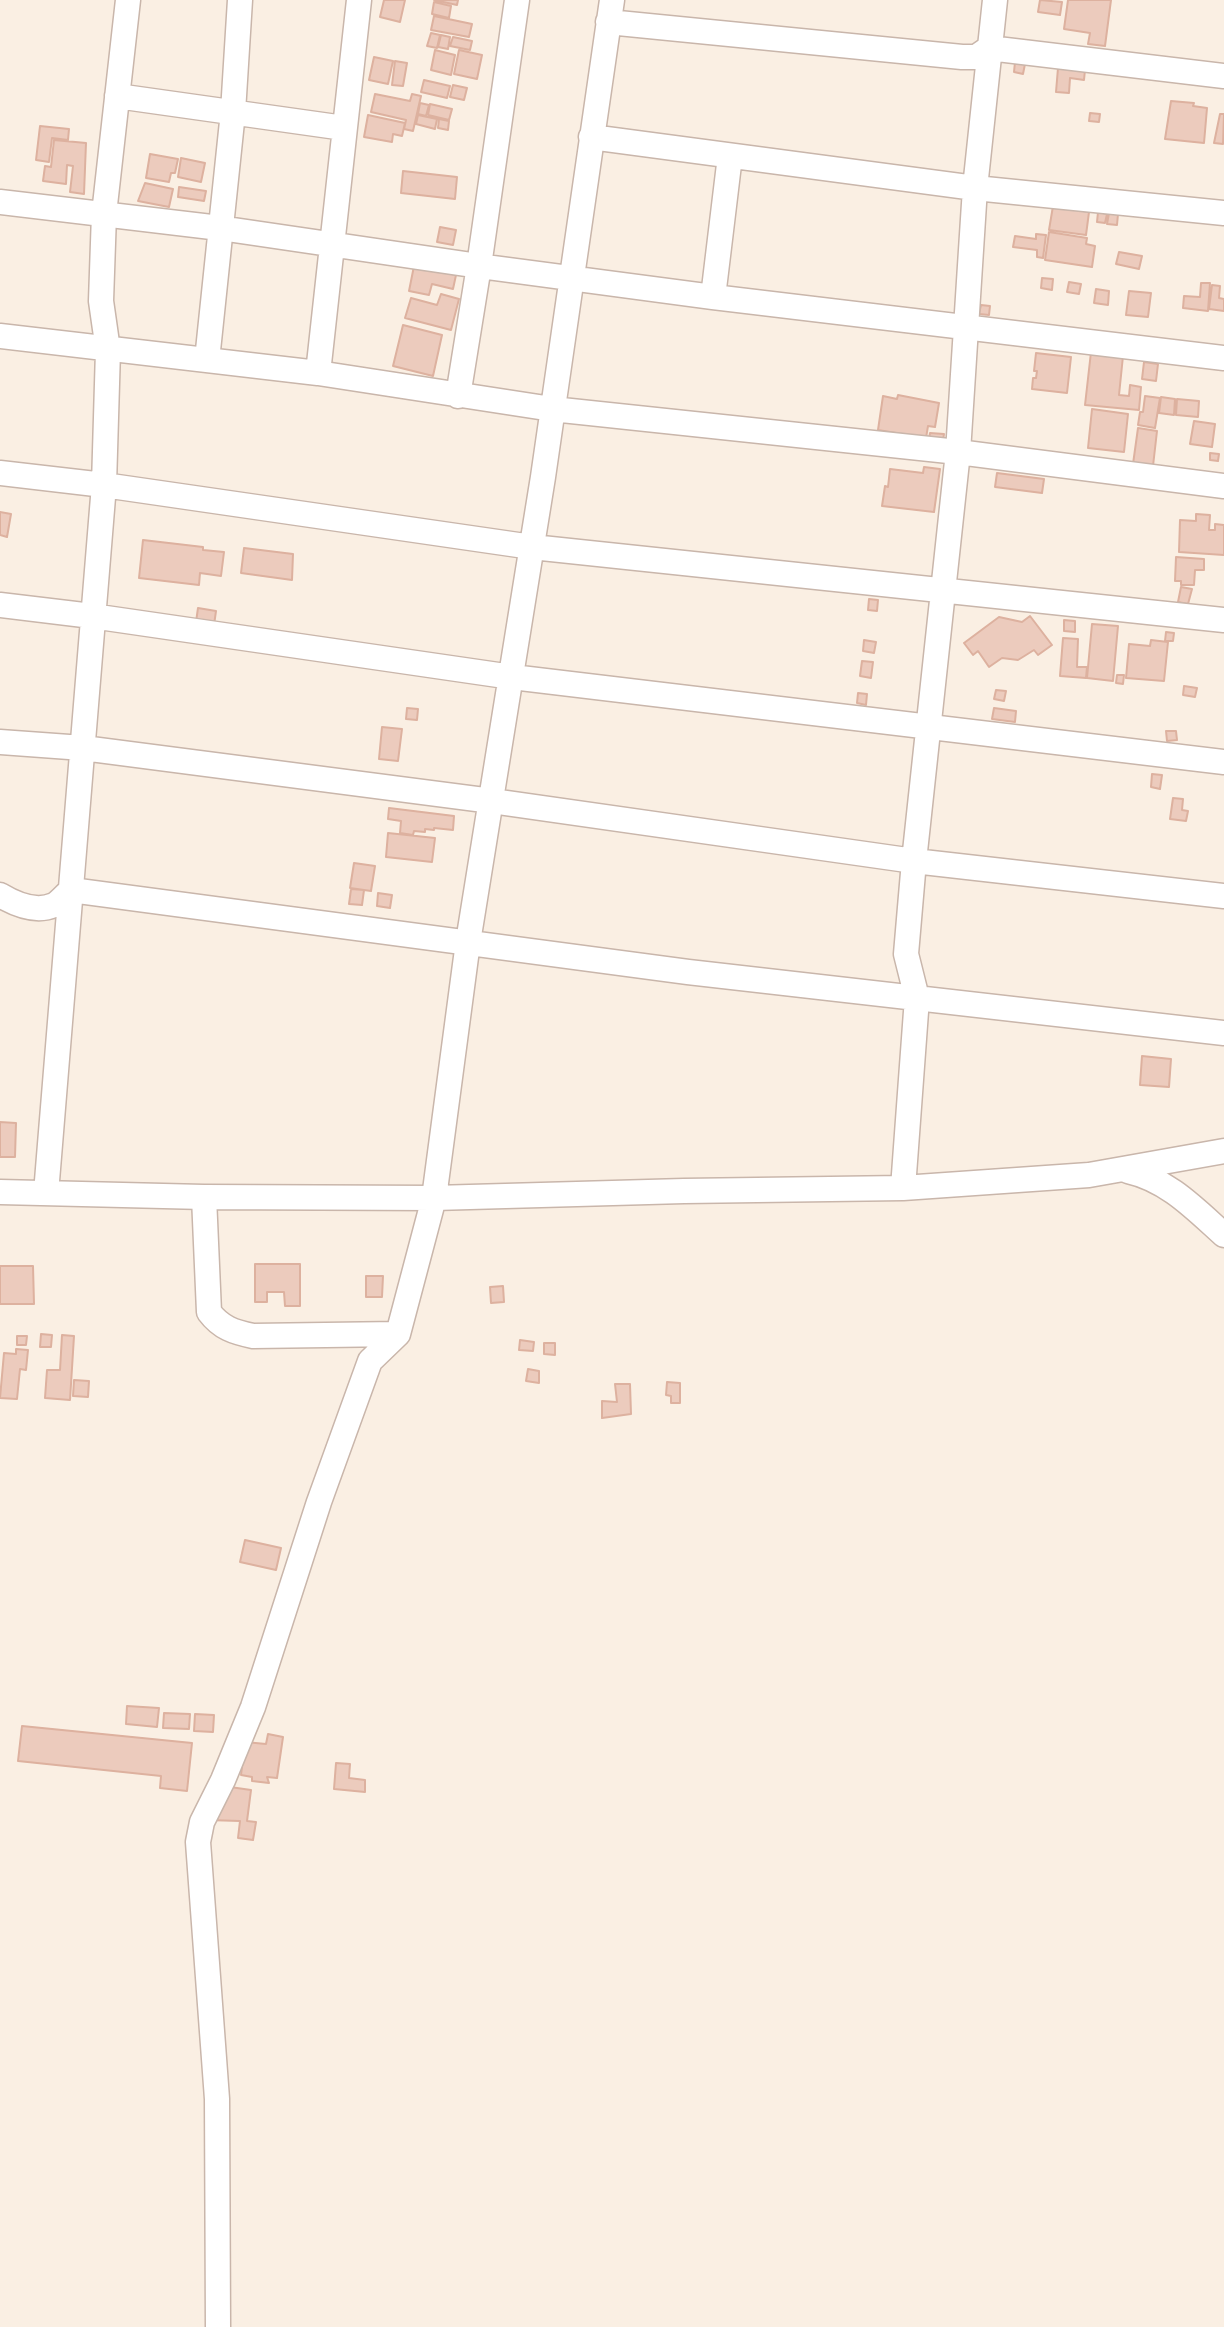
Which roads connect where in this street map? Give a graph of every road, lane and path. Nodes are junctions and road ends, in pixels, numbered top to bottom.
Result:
1 (128, 0) edge
2 (240, 0) edge
3 (359, 0) edge
4 (517, 0) edge
5 (995, 0) edge
6 (610, 11) edge
7 (989, 48) junction
8 (1224, 76) edge
9 (117, 96) junction
10 (233, 112) junction
11 (344, 128) junction
12 (591, 137) junction
13 (730, 156) junction
14 (975, 188) junction
15 (0, 202) edge
16 (104, 214) junction
17 (1224, 214) edge
18 (220, 228) junction
19 (334, 245) junction
20 (479, 266) junction
21 (571, 279) junction
22 (713, 297) junction
23 (965, 329) junction
24 (0, 336) edge
25 (108, 350) junction
26 (1224, 358) edge
27 (207, 360) junction
28 (318, 373) junction
29 (458, 396) junction
30 (552, 409) junction
31 (958, 452) junction
32 (0, 473) edge
33 (104, 485) junction
34 (1224, 486) edge
35 (532, 547) junction
36 (943, 591) junction
37 (0, 605) edge
38 (92, 616) junction
39 (1224, 620) edge
40 (512, 677) junction
41 (929, 727) junction
42 (0, 742) edge
43 (83, 748) junction
44 (1224, 762) edge
45 (492, 800) junction
46 (914, 860) junction
47 (71, 890) junction
48 (0, 895) edge
49 (1224, 896) edge
50 (468, 942) junction
51 (917, 998) junction
52 (1224, 1033) edge
53 (1224, 1151) edge
54 (1124, 1170) junction
55 (903, 1188) junction
56 (0, 1192) edge
57 (46, 1193) junction
58 (204, 1196) junction
59 (434, 1198) junction
60 (1224, 1235) edge
61 (398, 1334) junction
62 (218, 2327) edge

1 - 9 street
2 - 10 street
3 - 11 street
4 - 20 street
5 - 7 street
6 - 7 street
6 - 12 street
7 - 8 street
7 - 14 street
9 - 10 street
9 - 16 street
10 - 11 street
10 - 18 street
11 - 19 street
12 - 13 street
12 - 21 street
13 - 14 street
13 - 22 street
14 - 17 street
14 - 23 street
15 - 16 street
16 - 18 street
16 - 25 street
18 - 19 street
18 - 27 street
19 - 20 street
19 - 28 street
20 - 21 street
20 - 29 street
21 - 22 street
21 - 30 street
22 - 23 street
23 - 26 street
23 - 31 street
24 - 25 street
25 - 27 street
25 - 33 street
27 - 28 street
28 - 29 street
29 - 30 street
30 - 31 street
30 - 35 street
31 - 34 street
31 - 36 street
32 - 33 street
33 - 35 street
33 - 38 street
35 - 36 street
35 - 40 street
36 - 39 street
36 - 41 street
37 - 38 street
38 - 40 street
38 - 43 street
40 - 41 street
40 - 45 street
41 - 44 street
41 - 46 street
42 - 43 street
43 - 45 street
43 - 47 street
45 - 46 street
45 - 50 street
46 - 49 street
46 - 51 street
47 - 48 street
47 - 50 street
47 - 57 street
50 - 51 street
50 - 59 street
51 - 52 street
51 - 55 street
53 - 54 street
54 - 55 street
54 - 60 street
55 - 59 street
56 - 57 street
57 - 58 street
58 - 59 street
58 - 61 street
59 - 61 street
61 - 62 street

